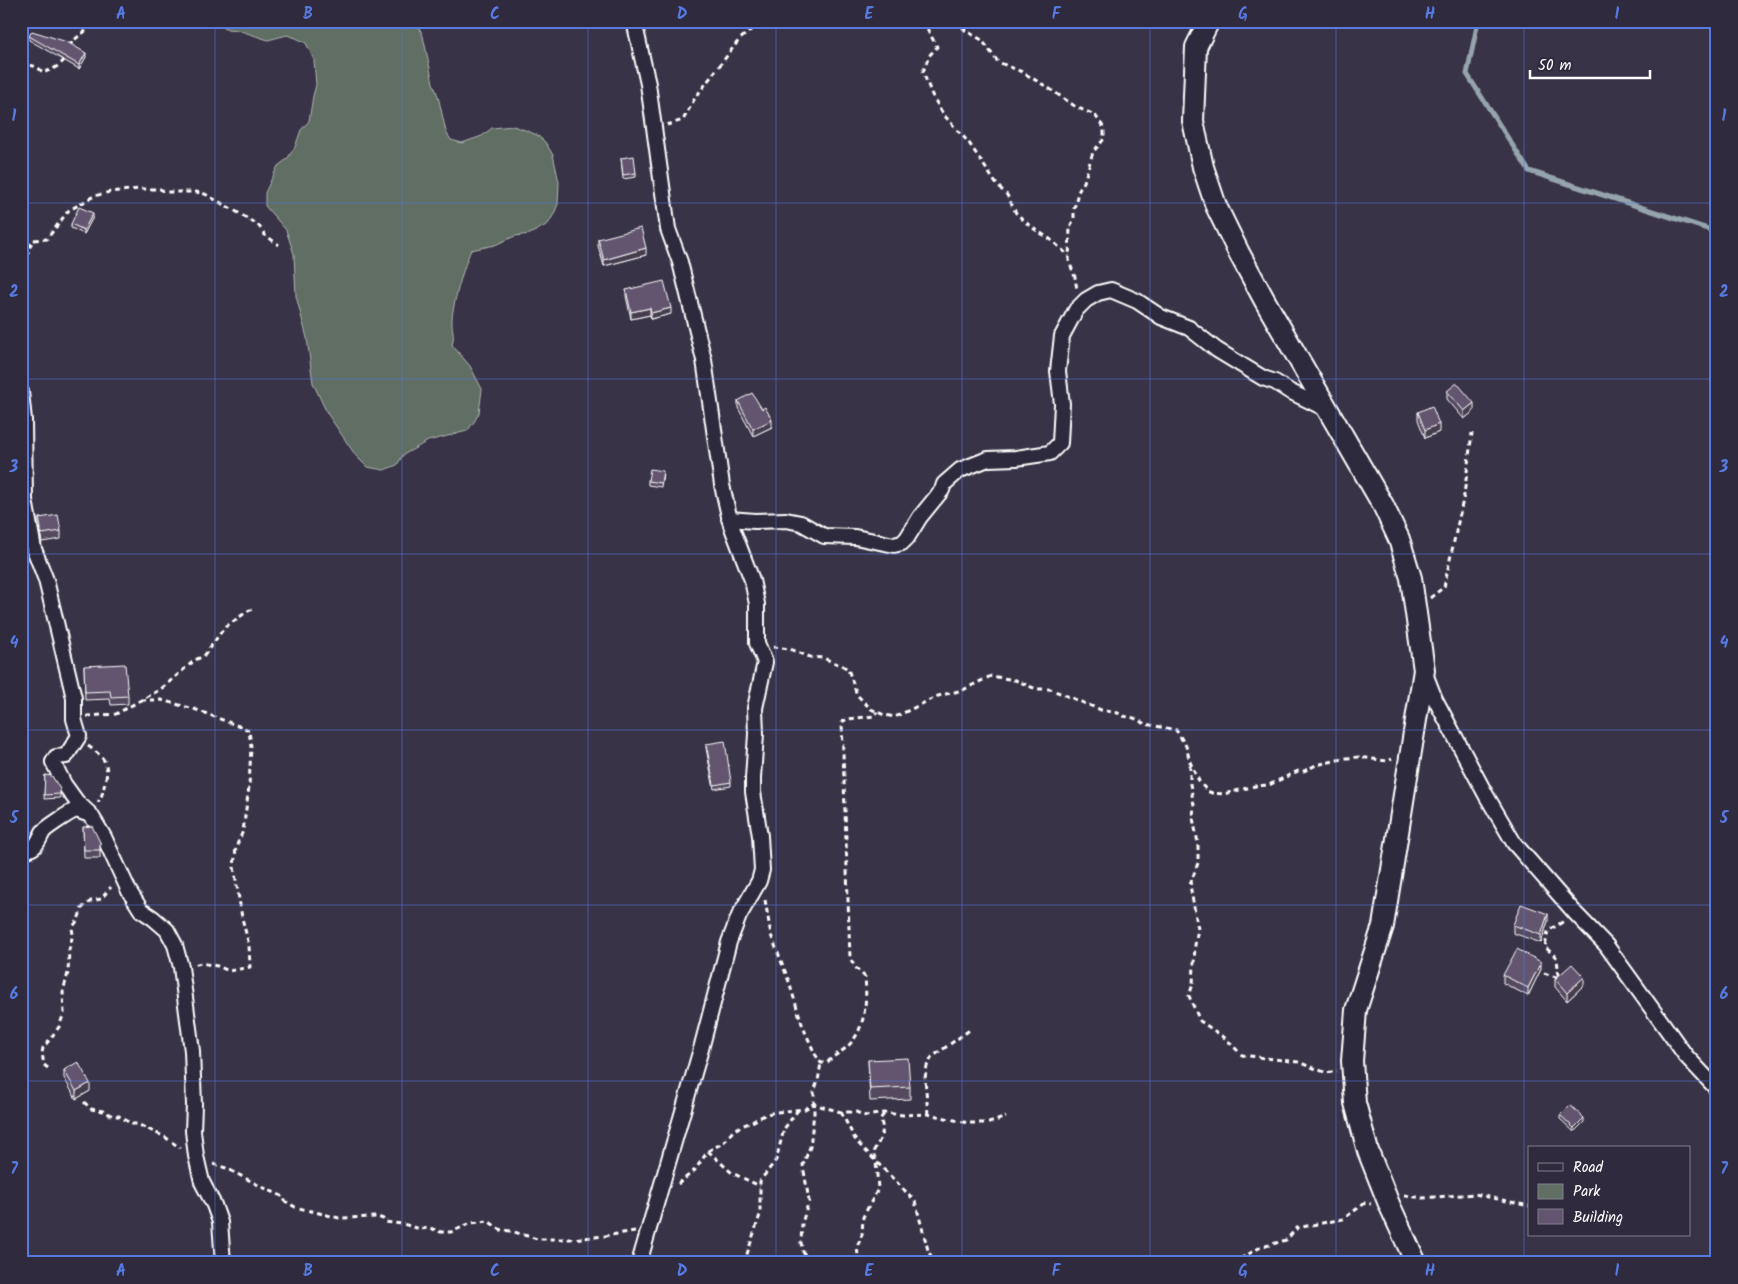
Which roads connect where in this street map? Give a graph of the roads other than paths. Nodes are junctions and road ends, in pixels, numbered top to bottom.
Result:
1 (634, 21) edge
2 (1209, 21) edge
3 (21, 392) edge
4 (1328, 411) junction
5 (729, 519) junction
6 (1424, 670) junction
7 (91, 815) junction
8 (21, 852) edge
9 (1715, 1085) edge
10 (223, 1263) edge
11 (639, 1263) edge
12 (1416, 1263) edge

1 - 5 street
2 - 4 main road
3 - 7 street
4 - 5 street
4 - 6 main road
5 - 11 street
6 - 9 street
6 - 12 main road
7 - 8 street
7 - 10 street

